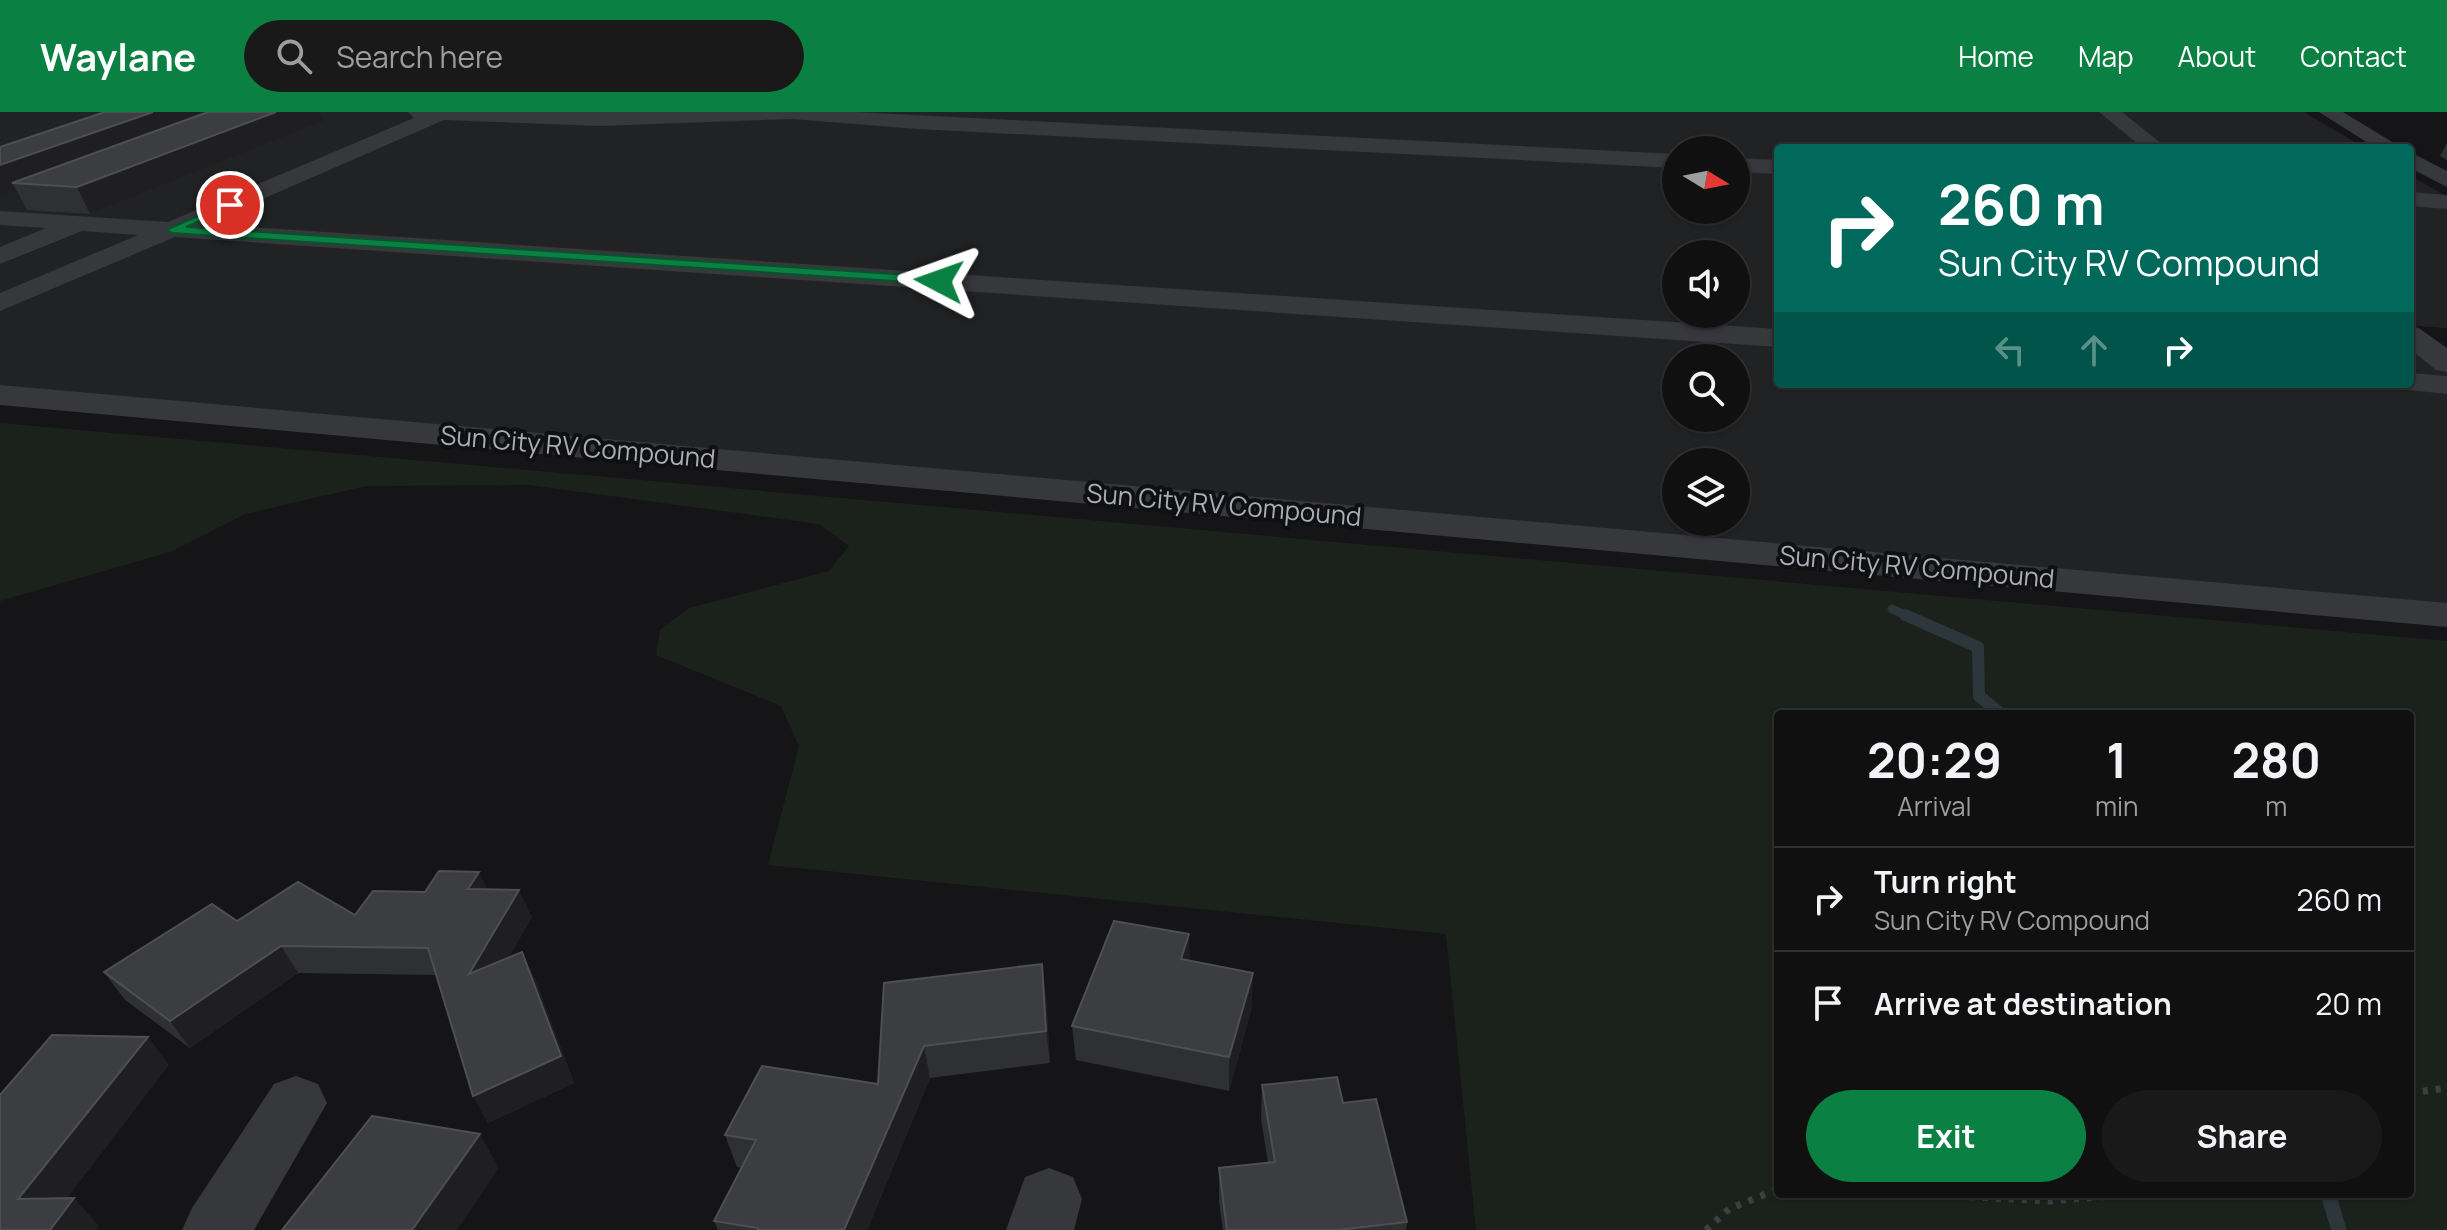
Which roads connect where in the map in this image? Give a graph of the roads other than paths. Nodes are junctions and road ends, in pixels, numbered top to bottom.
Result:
1 (815, 112) edge
2 (2109, 112) edge
3 (2329, 112) edge
4 (399, 113) edge
5 (444, 113) edge
6 (793, 113) edge
7 (493, 114) edge
8 (2151, 144) edge
9 (2384, 144) edge
10 (1662, 160) edge
11 (2414, 161) edge
12 (1750, 166) edge
13 (1774, 167) edge
14 (2447, 182) edge
15 (2414, 186) edge
16 (29, 198) edge
17 (2414, 199) edge
18 (2447, 202) edge
19 (0, 208) edge
20 (0, 218) edge
21 (81, 223) junction
22 (172, 230) junction
23 (0, 256) edge
24 (0, 303) edge
25 (1774, 338) edge
26 (2414, 338) edge
27 (2447, 363) edge
28 (2414, 382) edge
29 (2447, 385) edge
30 (0, 395) edge
31 (2447, 615) edge
32 (296, 1103) dead end
33 (216, 1230) edge

1 - 6 street
2 - 8 street
3 - 9 street
4 - 5 street
5 - 7 street
5 - 22 street
6 - 7 street
6 - 10 street
11 - 14 street
12 - 13 street
14 - 15 street
16 - 19 street
17 - 18 street
20 - 21 street
21 - 22 street
21 - 23 street
22 - 24 street
22 - 25 street
26 - 27 street
28 - 29 street
30 - 31 street, Sun City RV Compound
32 - 33 street

